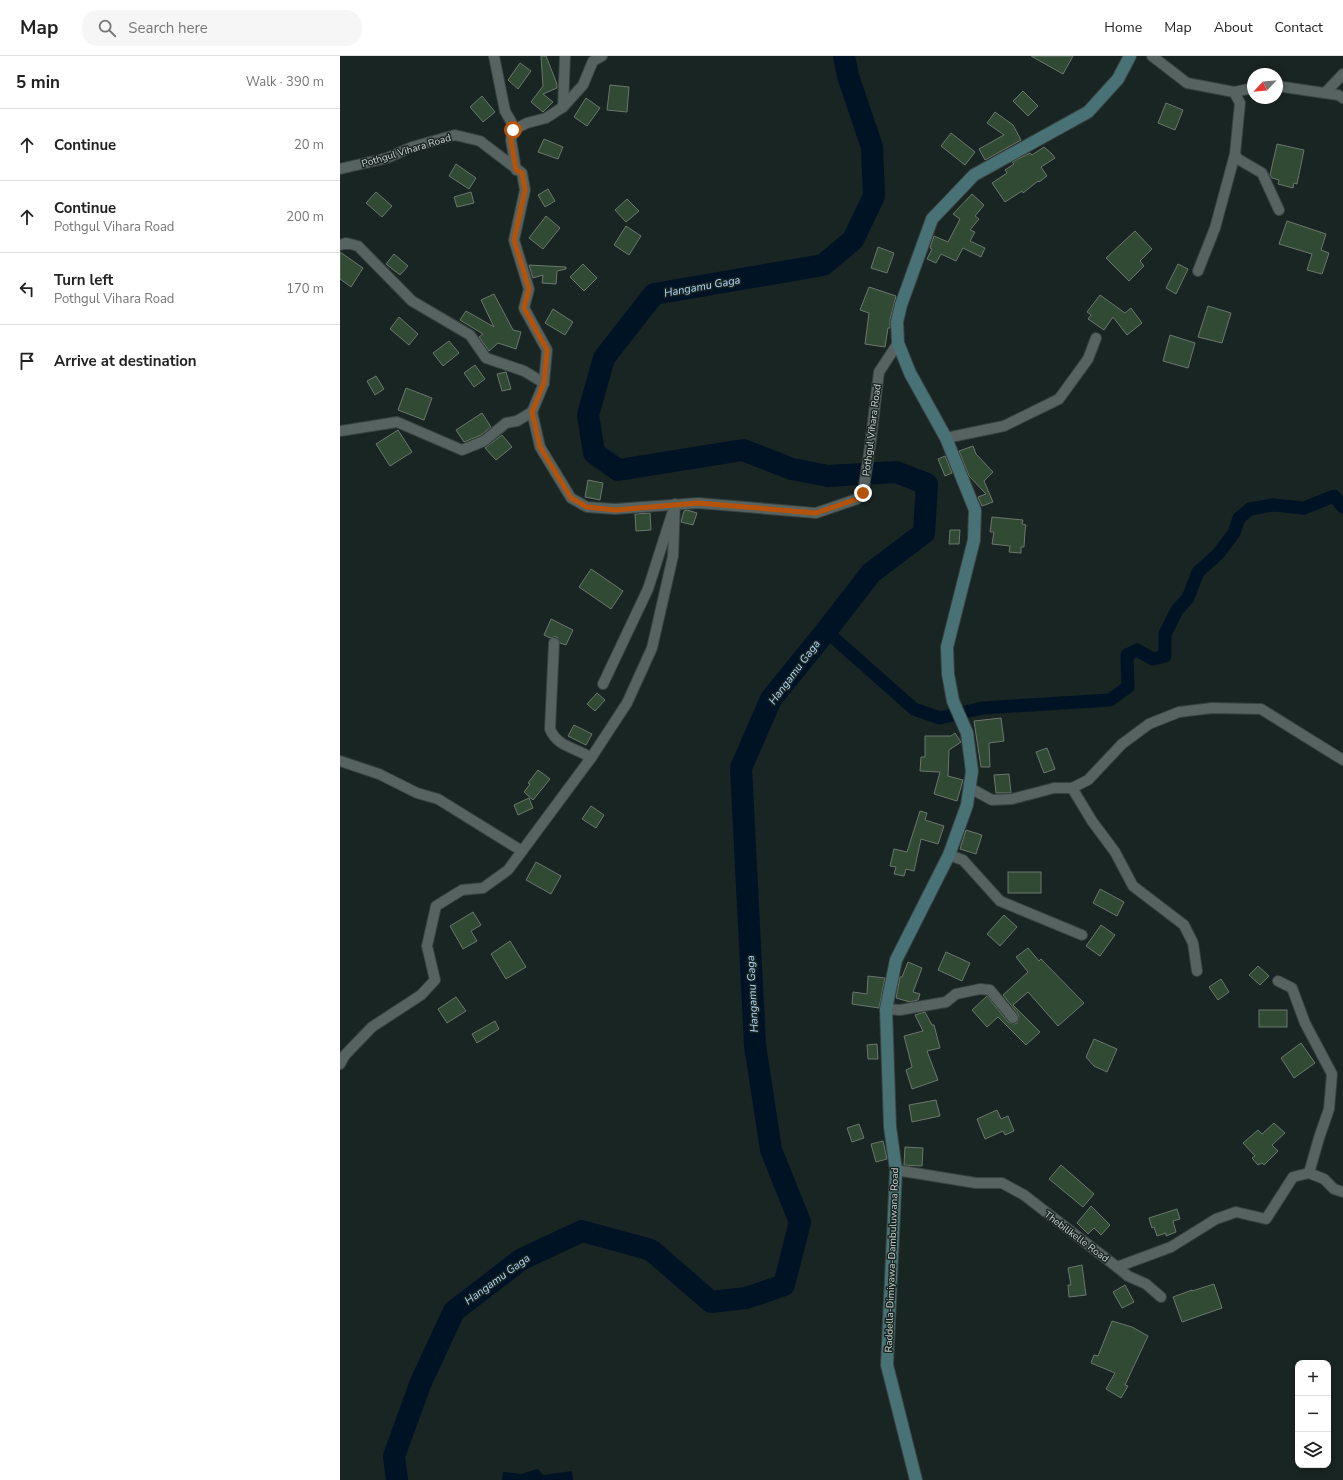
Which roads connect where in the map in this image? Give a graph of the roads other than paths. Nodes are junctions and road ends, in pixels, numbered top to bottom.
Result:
1 (494, 56) edge
2 (565, 56) edge
3 (602, 56) edge
4 (1130, 56) edge
5 (1152, 56) edge
6 (1343, 74) edge
7 (1283, 87) edge
8 (1247, 89) edge
9 (1234, 92) junction
10 (1325, 93) junction
11 (1343, 98) edge
12 (563, 107) junction
13 (513, 130) junction
14 (1235, 154) junction
15 (340, 169) edge
16 (516, 170) junction
17 (1279, 210) dead end
18 (340, 244) edge
19 (1198, 271) dead end
20 (1096, 338) dead end
21 (898, 343) junction
22 (544, 383) junction
23 (532, 412) junction
24 (340, 431) edge
25 (946, 438) junction
26 (675, 504) junction
27 (554, 643) dead end
28 (603, 684) dead end
29 (591, 758) junction
30 (1343, 760) edge
31 (340, 761) edge
32 (970, 788) junction
33 (1072, 788) junction
34 (522, 851) junction
35 (949, 855) junction
36 (1082, 935) dead end
37 (1197, 971) dead end
38 (1278, 981) dead end
39 (886, 1009) junction
40 (1013, 1018) dead end
41 (340, 1064) edge
42 (896, 1170) junction
43 (1309, 1173) junction
44 (1343, 1192) edge
45 (1117, 1266) junction
46 (1161, 1297) dead end
47 (916, 1480) edge

1 - 13 street
2 - 12 street
3 - 12 street
4 - 21 street, Raddella-Dimiyawa-Dambuluwana Road
5 - 9 street
6 - 10 street
7 - 10 street
8 - 9 street
9 - 14 street
10 - 11 street
12 - 13 street
13 - 16 street
14 - 17 street
14 - 19 street
15 - 16 street, Pothgul Vihara Road
16 - 22 street, Pothgul Vihara Road
18 - 22 street
20 - 25 street
21 - 25 street, Raddella-Dimiyawa-Dambuluwana Road
21 - 26 street, Pothgul Vihara Road
22 - 23 street, Pothgul Vihara Road
23 - 24 street
23 - 26 street, Pothgul Vihara Road
25 - 32 street, Raddella-Dimiyawa-Dambuluwana Road
26 - 28 street
26 - 29 street
27 - 29 street
29 - 34 street
30 - 33 street
31 - 34 street
32 - 33 street
32 - 35 street, Raddella-Dimiyawa-Dambuluwana Road
33 - 37 street
34 - 41 street
35 - 36 street
35 - 39 street, Raddella-Dimiyawa-Dambuluwana Road
38 - 43 street
39 - 40 street
39 - 42 street, Raddella-Dimiyawa-Dambuluwana Road
42 - 45 street, Thebilikelle Road
42 - 47 street, Raddella-Dimiyawa-Dambuluwana Road
43 - 44 street
43 - 45 street, Thebilikelle Road
45 - 46 street

